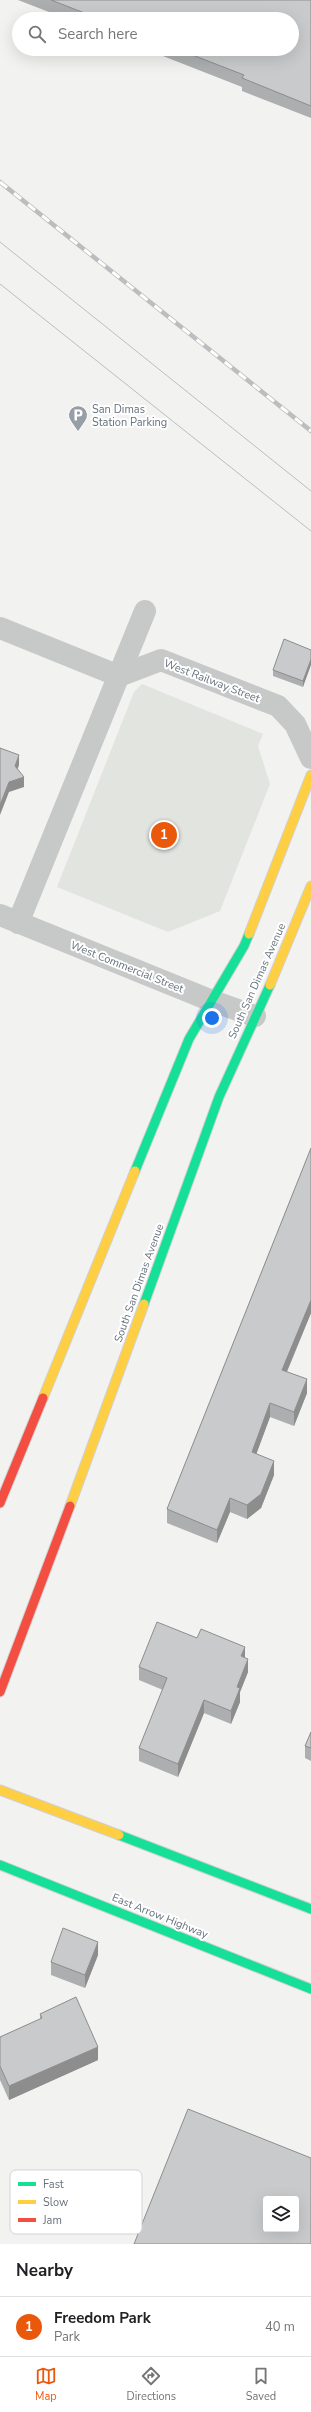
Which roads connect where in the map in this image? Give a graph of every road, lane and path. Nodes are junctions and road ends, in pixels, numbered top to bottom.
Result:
1 (145, 611) dead end
2 (0, 628) edge
3 (119, 676) junction
4 (311, 758) edge
5 (311, 775) edge
6 (311, 886) edge
7 (9, 919) edge
8 (212, 1001) junction
9 (255, 1016) junction
10 (0, 1503) edge
11 (0, 1692) edge
12 (0, 1790) edge
13 (0, 1865) edge
14 (311, 1909) edge
15 (311, 1989) edge

1 - 3 street
2 - 3 street
3 - 4 street, West Railway Street
3 - 7 street
5 - 8 street
6 - 9 street, South San Dimas Avenue
7 - 8 street, West Commercial Street
8 - 9 street, West Commercial Street
8 - 10 street
9 - 11 street, South San Dimas Avenue
12 - 14 street
13 - 15 street, East Arrow Highway

